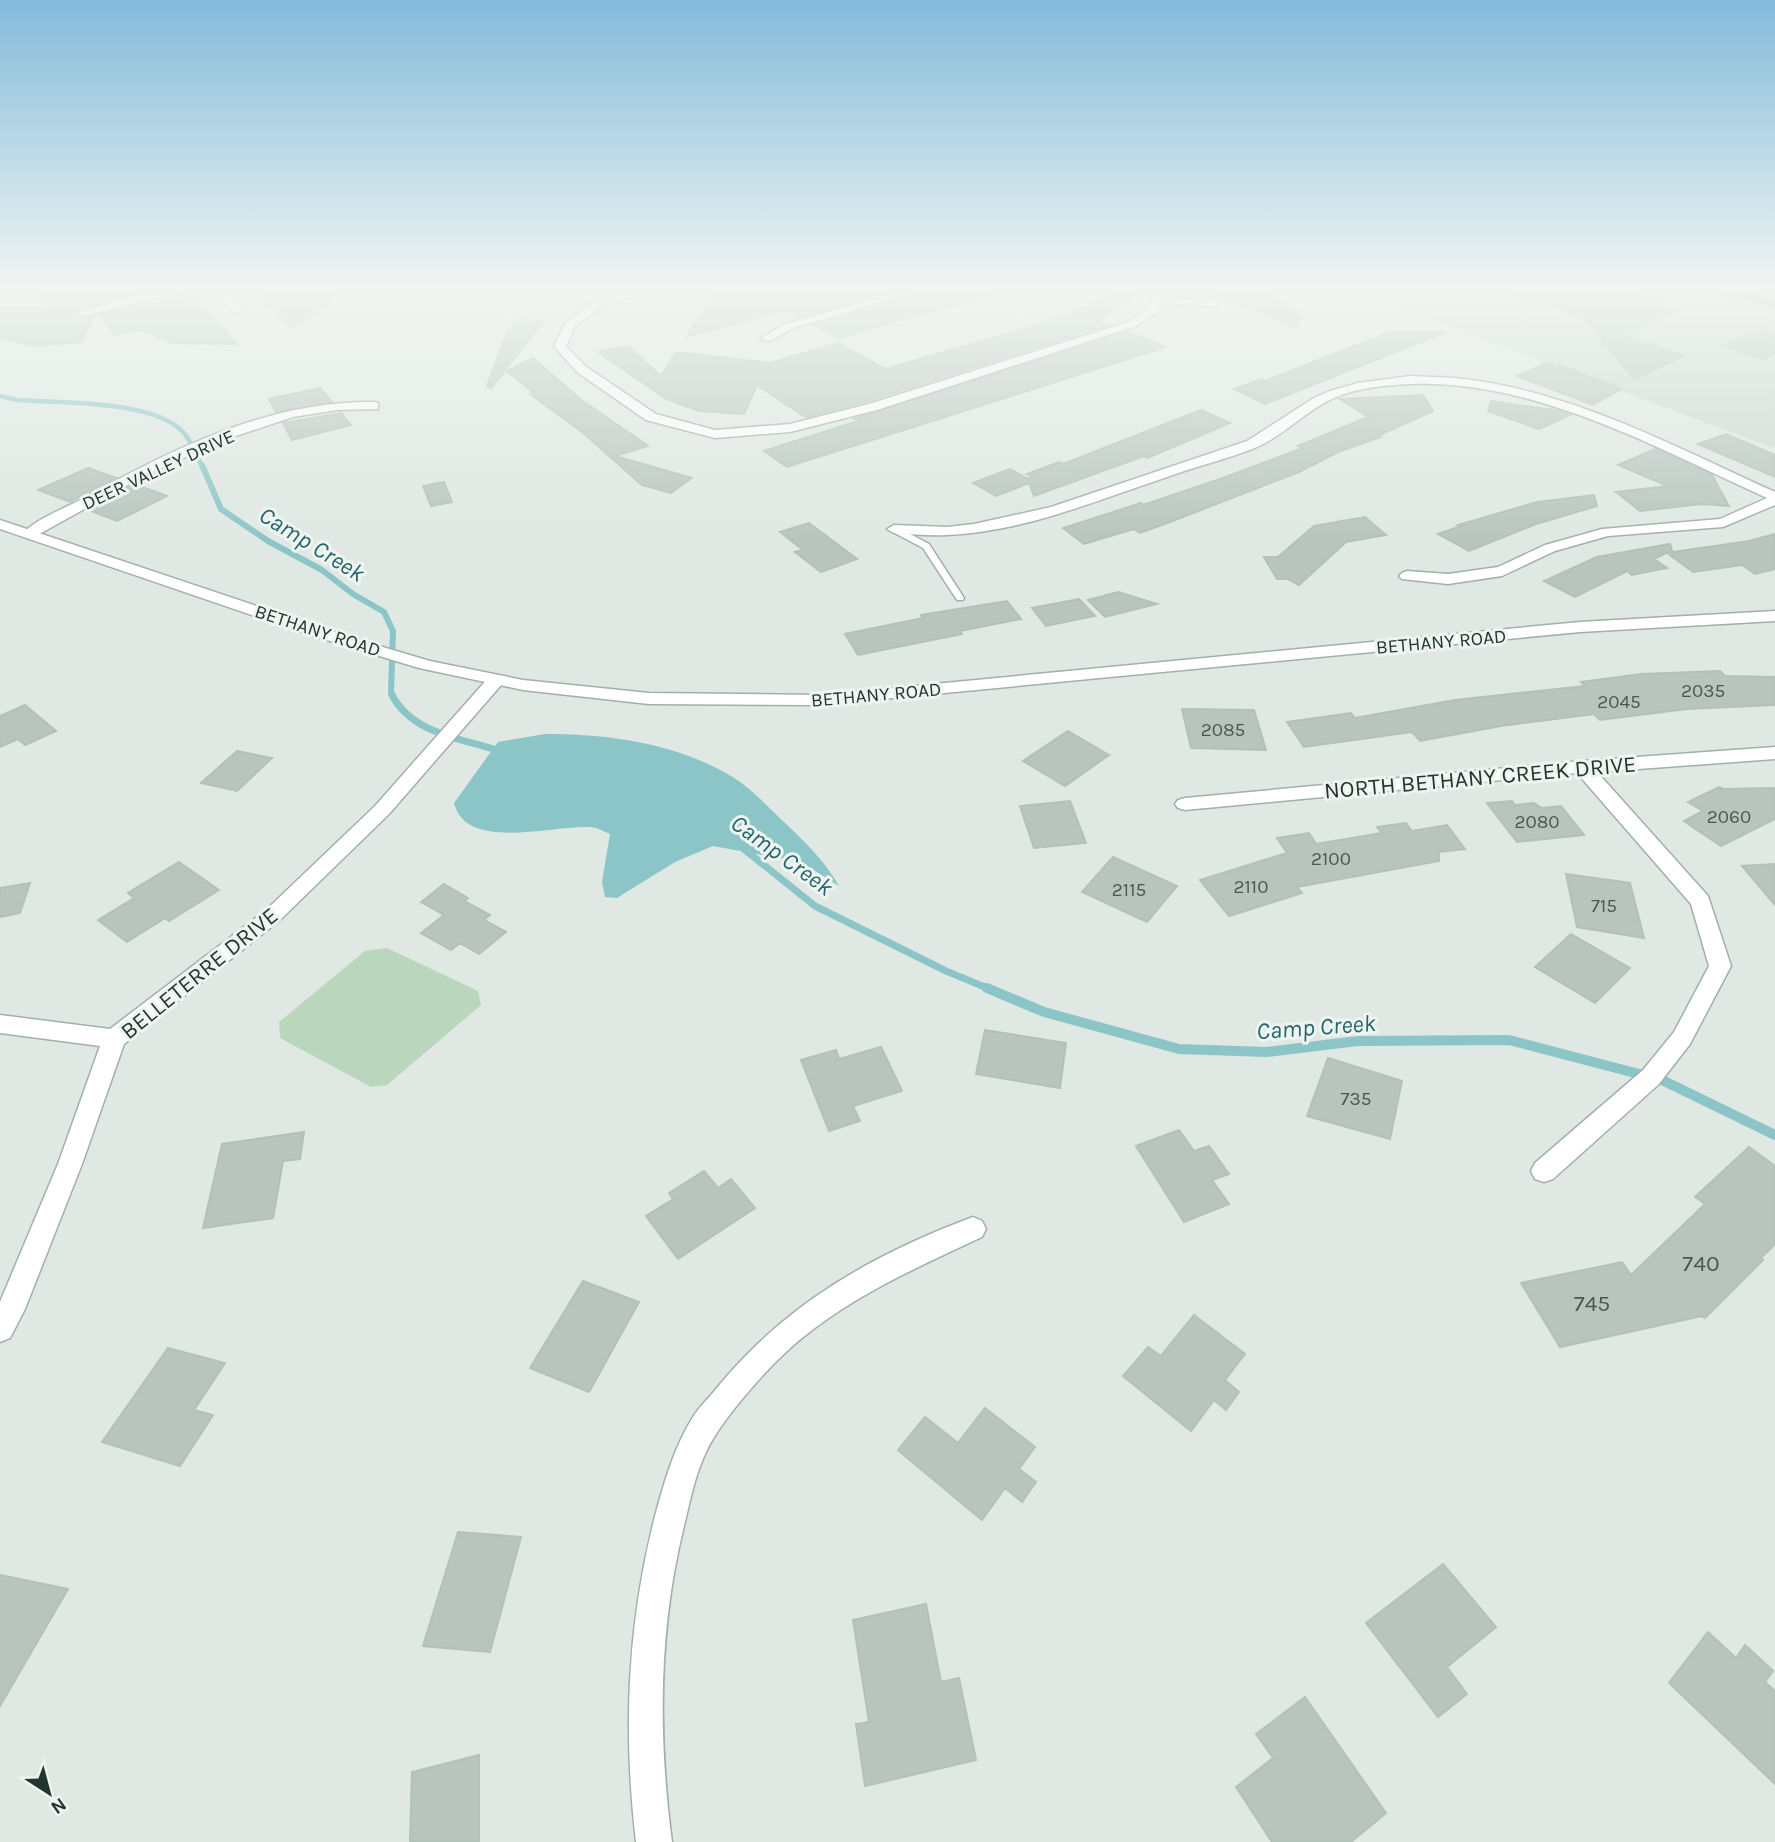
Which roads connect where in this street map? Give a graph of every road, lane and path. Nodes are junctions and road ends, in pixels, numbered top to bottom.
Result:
1 (585, 372) edge
2 (982, 372) edge
3 (374, 406) dead end
4 (1775, 499) edge
5 (0, 524) edge
6 (894, 529) joint
7 (29, 534) junction
8 (1407, 576) dead end
9 (960, 598) dead end
10 (1775, 616) edge
11 (496, 680) junction
12 (1775, 753) edge
13 (1582, 766) junction
14 (1185, 804) dead end
15 (0, 1024) edge
16 (114, 1039) junction
17 (1544, 1171) dead end
18 (973, 1229) dead end
19 (0, 1329) edge
20 (654, 1842) edge

1 - 2 street
3 - 7 street, DEER VALLEY DRIVE
4 - 6 street
4 - 8 street
5 - 7 street, BETHANY ROAD
6 - 9 lane
7 - 11 street, BETHANY ROAD
10 - 11 street, BETHANY ROAD
11 - 16 street, BELLETERRE DRIVE
12 - 13 street, NORTH BETHANY CREEK DRIVE
13 - 14 street, NORTH BETHANY CREEK DRIVE
13 - 17 street
15 - 16 street
16 - 19 street, BELLETERRE DRIVE
18 - 20 street

